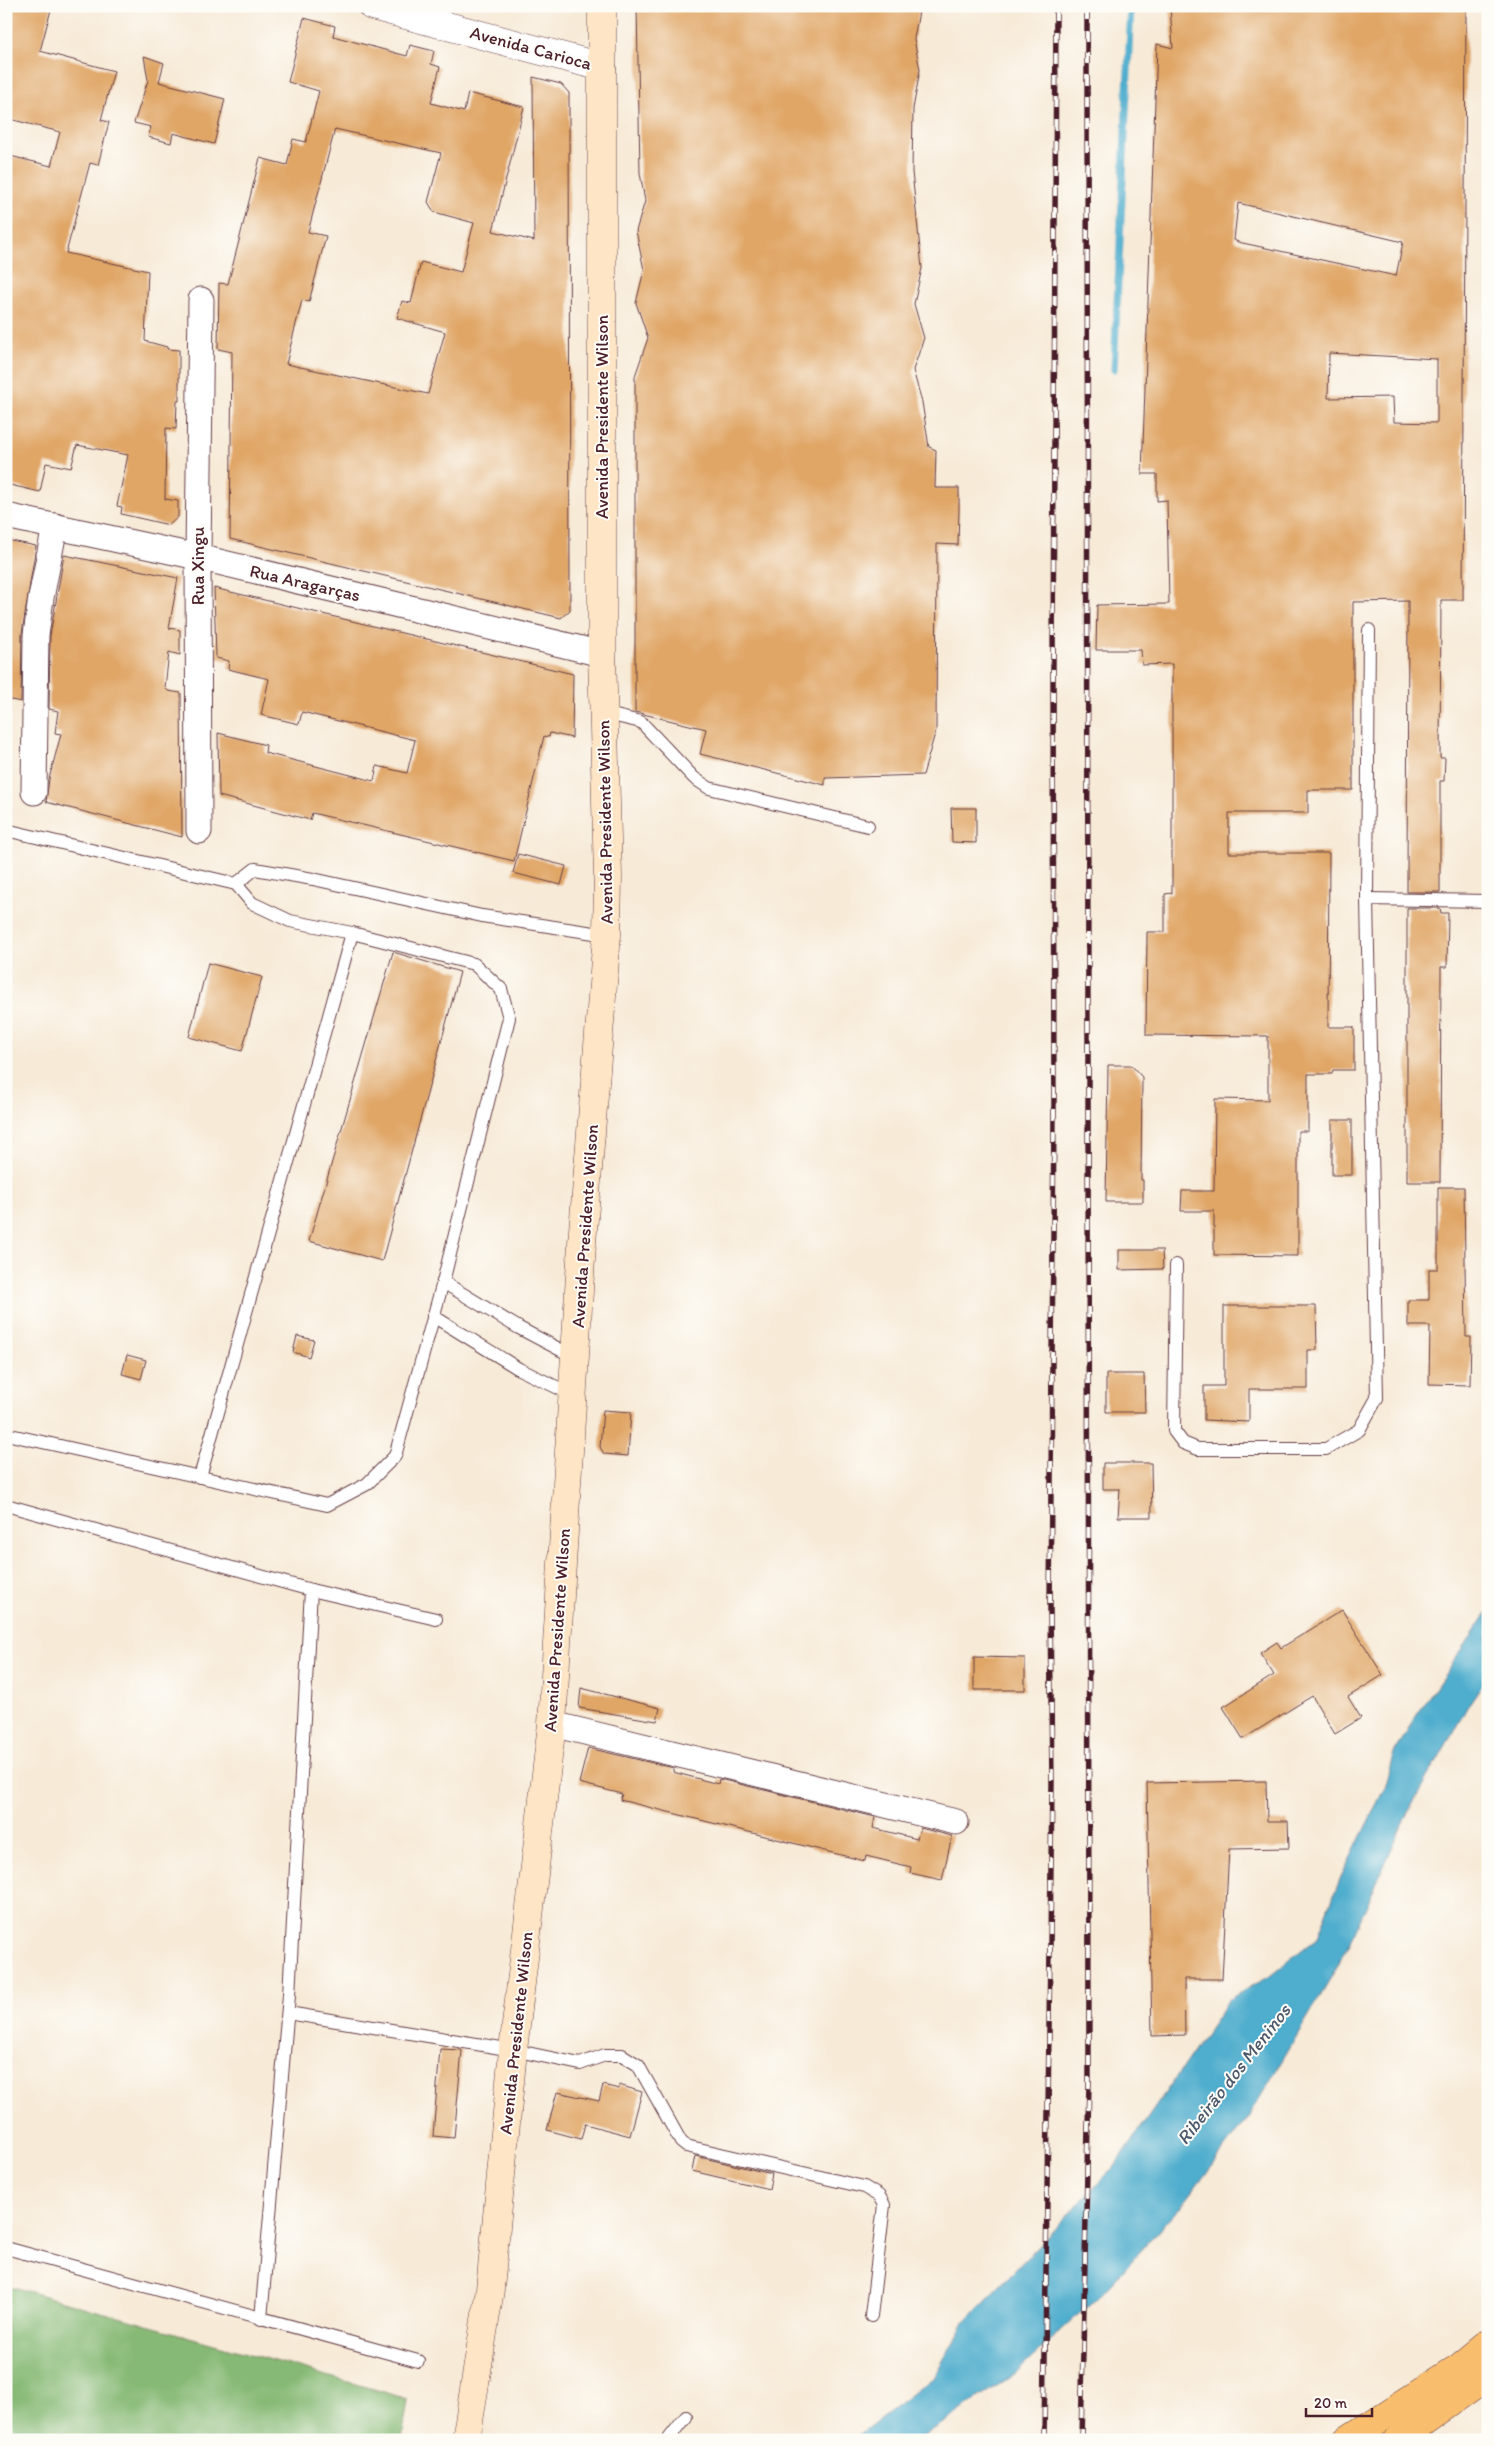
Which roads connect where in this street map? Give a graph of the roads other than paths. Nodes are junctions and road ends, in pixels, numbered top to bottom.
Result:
1 (372, 6) edge
2 (602, 6) edge
3 (602, 67) junction
4 (201, 300) dead end
5 (6, 516) edge
6 (55, 526) junction
7 (198, 557) junction
8 (1369, 630) dead end
9 (602, 654) junction
10 (602, 713) junction
11 (34, 792) dead end
12 (868, 826) dead end
13 (6, 830) edge
14 (199, 831) dead end
15 (236, 884) junction
16 (1367, 899) junction
17 (1488, 901) edge
18 (352, 933) junction
19 (607, 935) junction
20 (1176, 1265) dead end
21 (443, 1282) junction
22 (434, 1316) junction
23 (576, 1358) junction
24 (573, 1395) junction
25 (6, 1434) edge
26 (200, 1478) junction
27 (6, 1506) edge
28 (311, 1590) junction
29 (436, 1619) dead end
30 (552, 1724) junction
31 (956, 1822) dead end
32 (288, 2013) junction
33 (513, 2050) junction
34 (6, 2248) edge
35 (871, 2316) dead end
36 (261, 2319) junction
37 (1488, 2344) edge
38 (418, 2361) dead end
39 (1488, 2375) edge
40 (686, 2416) dead end
41 (1350, 2438) edge
42 (466, 2440) edge
43 (668, 2440) edge
44 (1398, 2440) edge

1 - 3 street, Avenida Carioca
2 - 3 main road, Avenida Presidente Wilson
3 - 9 main road, Avenida Presidente Wilson
4 - 7 street, Rua Xingu
5 - 6 street, Rua Aragarças
6 - 7 street, Rua Aragarças
6 - 11 street
7 - 9 street, Rua Aragarças
7 - 14 street, Rua Xingu
8 - 16 lane
9 - 10 main road, Avenida Presidente Wilson
10 - 12 lane
10 - 19 main road, Avenida Presidente Wilson
13 - 15 lane
15 - 18 lane
15 - 19 lane
16 - 17 lane
16 - 20 lane
18 - 21 lane
18 - 26 lane
19 - 23 main road, Avenida Presidente Wilson
21 - 22 lane
21 - 23 lane
22 - 24 lane
22 - 26 lane
23 - 24 main road, Avenida Presidente Wilson
24 - 30 main road, Avenida Presidente Wilson
25 - 26 lane
27 - 28 lane
28 - 29 lane
28 - 32 lane
30 - 31 street
30 - 33 main road, Avenida Presidente Wilson
32 - 33 lane
32 - 36 lane
33 - 35 lane
33 - 42 main road, Avenida Presidente Wilson
34 - 36 lane
36 - 38 lane
37 - 41 main road
39 - 44 main road
40 - 43 lane

